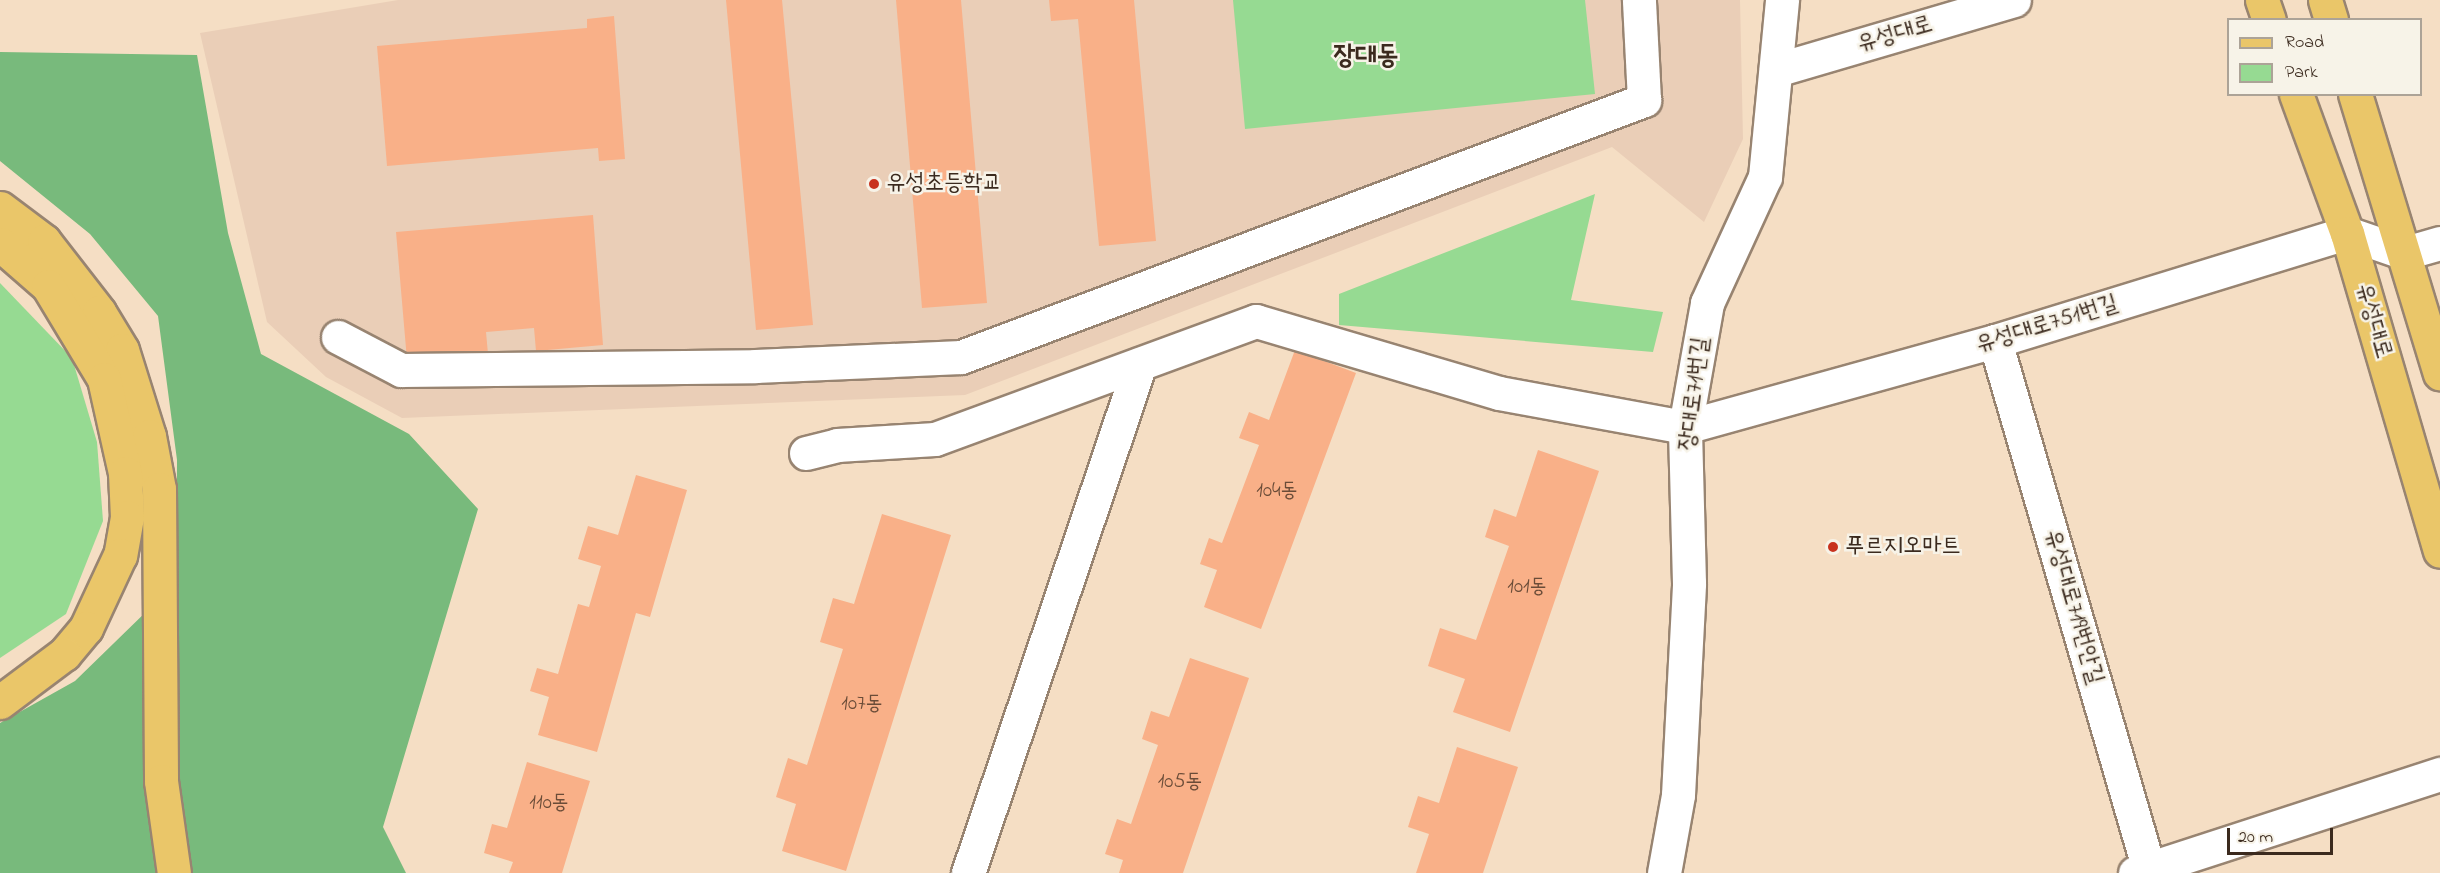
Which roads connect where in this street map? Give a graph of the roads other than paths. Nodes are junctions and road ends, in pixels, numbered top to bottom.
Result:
1 (1640, 0) edge
2 (1782, 0) edge
3 (2014, 0) edge
4 (2262, 0) edge
5 (2325, 0) edge
6 (2268, 18) edge
7 (2330, 18) edge
8 (1776, 70) junction
9 (2297, 96) edge
10 (2356, 96) edge
11 (0, 208) edge
12 (2347, 233) junction
13 (2440, 243) edge
14 (0, 244) edge
15 (2405, 253) junction
16 (338, 337) dead end
17 (1995, 341) junction
18 (1140, 364) junction
19 (2440, 373) edge
20 (1685, 427) junction
21 (806, 453) dead end
22 (2440, 551) edge
23 (0, 702) edge
24 (2440, 774) edge
25 (2144, 872) edge
26 (174, 873) edge
27 (968, 873) edge
28 (1664, 873) edge

1 - 16 street
2 - 8 street, 장대로71번길
3 - 8 street, 유성대로
4 - 6 main road
5 - 7 main road
8 - 20 street, 장대로71번길
9 - 12 main road, 유성대로
10 - 15 main road, 유성대로
11 - 26 main road
12 - 15 street
12 - 17 street, 유성대로751번길
12 - 22 main road, 유성대로
13 - 15 street
14 - 23 main road
15 - 19 main road, 유성대로
17 - 20 street, 유성대로751번길
17 - 25 street, 유성대로719번안길
18 - 20 street
18 - 21 street
18 - 27 street
20 - 28 street, 장대로71번길
24 - 25 street

